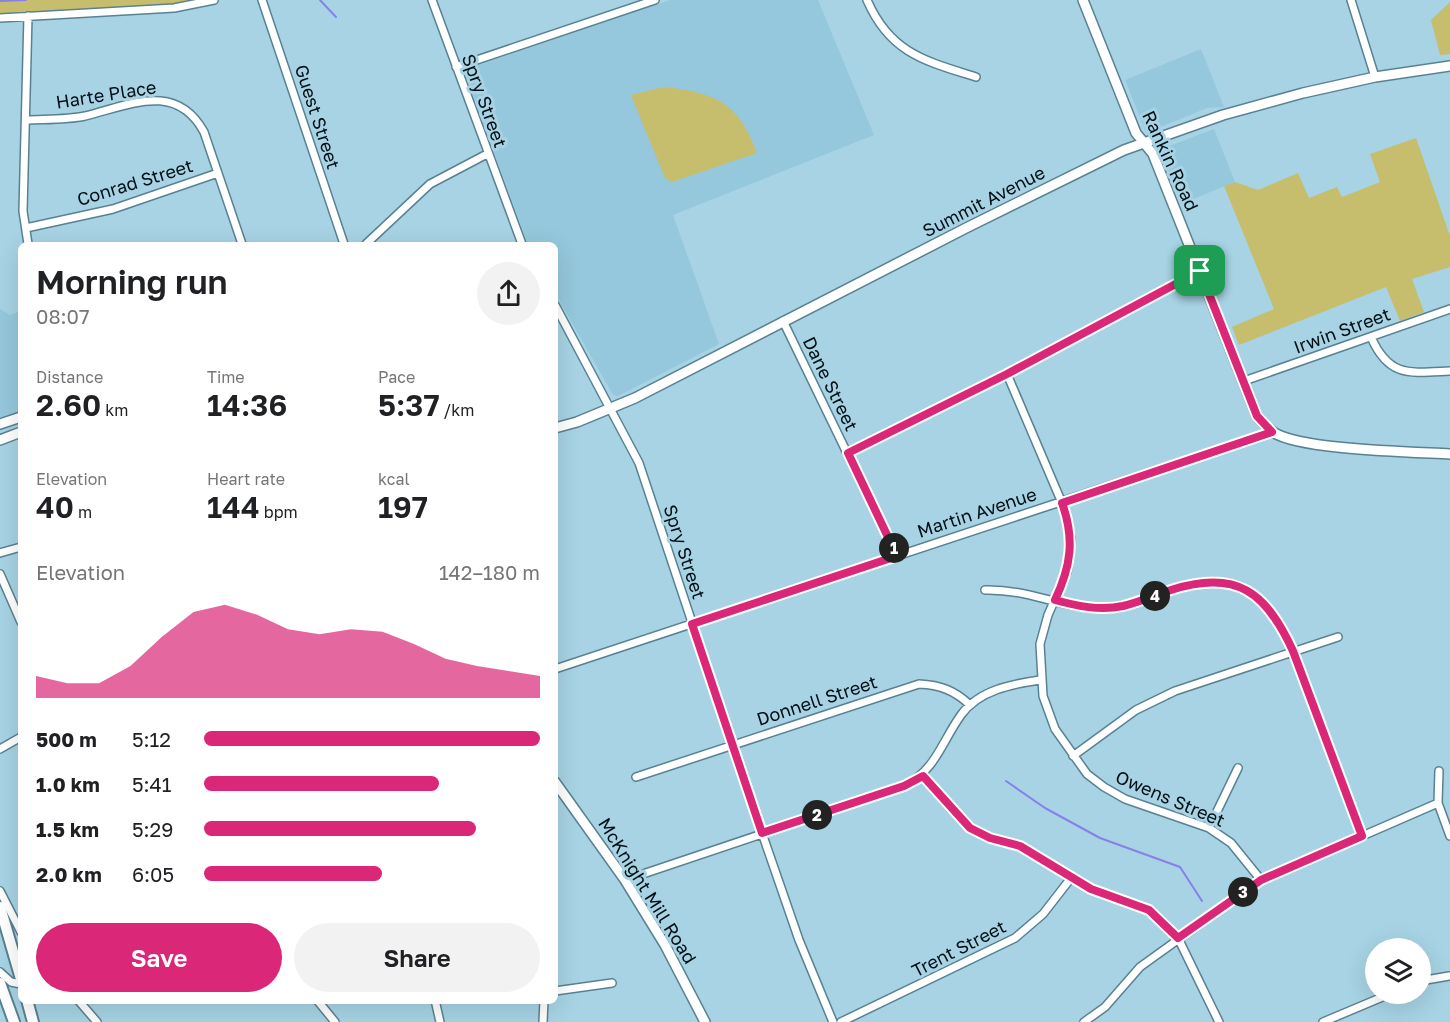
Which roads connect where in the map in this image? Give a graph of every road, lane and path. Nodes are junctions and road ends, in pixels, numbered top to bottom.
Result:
1 (214, 0) edge
2 (262, 0) edge
3 (432, 0) edge
4 (655, 0) edge
5 (867, 0) edge
6 (1083, 0) edge
7 (1351, 0) edge
8 (28, 16) junction
9 (0, 18) edge
10 (1450, 66) edge
11 (456, 68) junction
12 (976, 77) dead end
13 (1375, 77) junction
14 (26, 120) junction
15 (1143, 143) junction
16 (487, 154) junction
17 (218, 173) junction
18 (26, 228) junction
19 (28, 242) edge
20 (241, 242) edge
21 (343, 242) edge
22 (368, 242) edge
23 (521, 242) edge
24 (1200, 271) junction
25 (1450, 309) edge
26 (558, 310) edge
27 (783, 321) junction
28 (1371, 337) junction
29 (1450, 371) edge
30 (1007, 374) junction
31 (1244, 381) junction
32 (612, 409) junction
33 (18, 418) edge
34 (0, 424) edge
35 (558, 427) edge
36 (1272, 432) junction
37 (18, 433) edge
38 (0, 440) edge
39 (848, 453) junction
40 (1450, 454) edge
41 (1062, 503) junction
42 (18, 548) edge
43 (0, 554) edge
44 (897, 556) junction
45 (0, 574) edge
46 (985, 590) dead end
47 (1055, 600) junction
48 (18, 615) edge
49 (692, 624) junction
50 (1338, 637) dead end
51 (1293, 651) junction
52 (558, 668) edge
53 (1040, 680) junction
54 (970, 705) junction
55 (18, 739) edge
56 (733, 745) junction
57 (0, 749) edge
58 (1073, 756) junction
59 (1238, 768) dead end
60 (1439, 771) dead end
61 (923, 776) junction
62 (636, 777) dead end
63 (558, 786) edge
64 (1438, 803) junction
65 (1209, 828) junction
66 (762, 833) junction
67 (1362, 836) junction
68 (1450, 836) edge
69 (1071, 878) junction
70 (625, 880) junction
71 (1261, 880) junction
72 (0, 891) edge
73 (0, 907) edge
74 (18, 926) edge
75 (1178, 938) junction
76 (18, 969) edge
77 (0, 972) edge
78 (1449, 976) edge
79 (1431, 979) edge
80 (0, 983) edge
81 (18, 983) edge
82 (612, 983) dead end
83 (558, 991) edge
84 (28, 1004) edge
85 (81, 1004) edge
86 (320, 1004) edge
87 (436, 1004) edge
88 (544, 1004) edge
89 (1366, 1004) edge
90 (14, 1022) edge
91 (33, 1022) edge
92 (97, 1022) edge
93 (335, 1022) edge
94 (440, 1022) edge
95 (543, 1022) edge
96 (705, 1022) edge
97 (833, 1022) edge
98 (841, 1022) edge
99 (1084, 1022) edge
100 (1219, 1022) edge
101 (1323, 1022) edge

1 - 8 street
2 - 21 street, Guest Street
3 - 11 street, Spry Street
4 - 11 street
5 - 12 street
6 - 15 main road, Rankin Road
7 - 13 street
8 - 9 street
8 - 14 street
10 - 13 main road, Summit Avenue
11 - 16 street, Spry Street
13 - 15 main road, Summit Avenue
14 - 17 street, Harte Place
14 - 18 street
15 - 24 main road, Rankin Road
15 - 27 main road, Summit Avenue
16 - 22 street
16 - 23 street, Spry Street
17 - 18 street, Conrad Street
17 - 20 street, Harte Place
18 - 19 street
24 - 30 street
24 - 31 main road, Rankin Road
25 - 28 street, Irwin Street
26 - 32 street, Spry Street
27 - 32 main road, Summit Avenue
27 - 39 street, Dane Street
28 - 29 street
28 - 31 street, Irwin Street
30 - 39 street
30 - 41 street, Owens Street
31 - 36 main road, Rankin Road
32 - 35 main road, Summit Avenue
32 - 49 street, Spry Street
33 - 34 main road
36 - 40 main road
36 - 41 street, Martin Avenue
37 - 38 main road
39 - 44 street, Dane Street
41 - 44 street, Martin Avenue
41 - 47 street, Owens Street
42 - 43 street
44 - 49 street, Martin Avenue
45 - 48 street
46 - 47 street
47 - 51 street
47 - 53 street, Owens Street
49 - 52 street, Martin Avenue
49 - 56 street, Spry Street
50 - 51 street
51 - 58 street
51 - 67 street
53 - 54 street
53 - 58 street, Owens Street
54 - 56 street, Donnell Street
54 - 61 street
55 - 57 street
56 - 62 street, Donnell Street
56 - 66 street, Spry Street
58 - 65 street, Owens Street
59 - 65 street
60 - 64 street
61 - 66 street
61 - 69 street
63 - 70 main road, McKnight Mill Road
64 - 67 street
64 - 68 street
65 - 71 street, Owens Street
66 - 70 street
66 - 97 street, Spry Street
67 - 71 street
69 - 75 street
69 - 98 street, Trent Street
70 - 96 main road, McKnight Mill Road
71 - 75 street
72 - 74 street
73 - 76 main road
75 - 99 street
75 - 100 street
77 - 81 street
78 - 79 street
80 - 90 main road
82 - 83 street
84 - 91 main road
85 - 92 street
86 - 93 street
87 - 94 street
88 - 95 street
89 - 101 street

